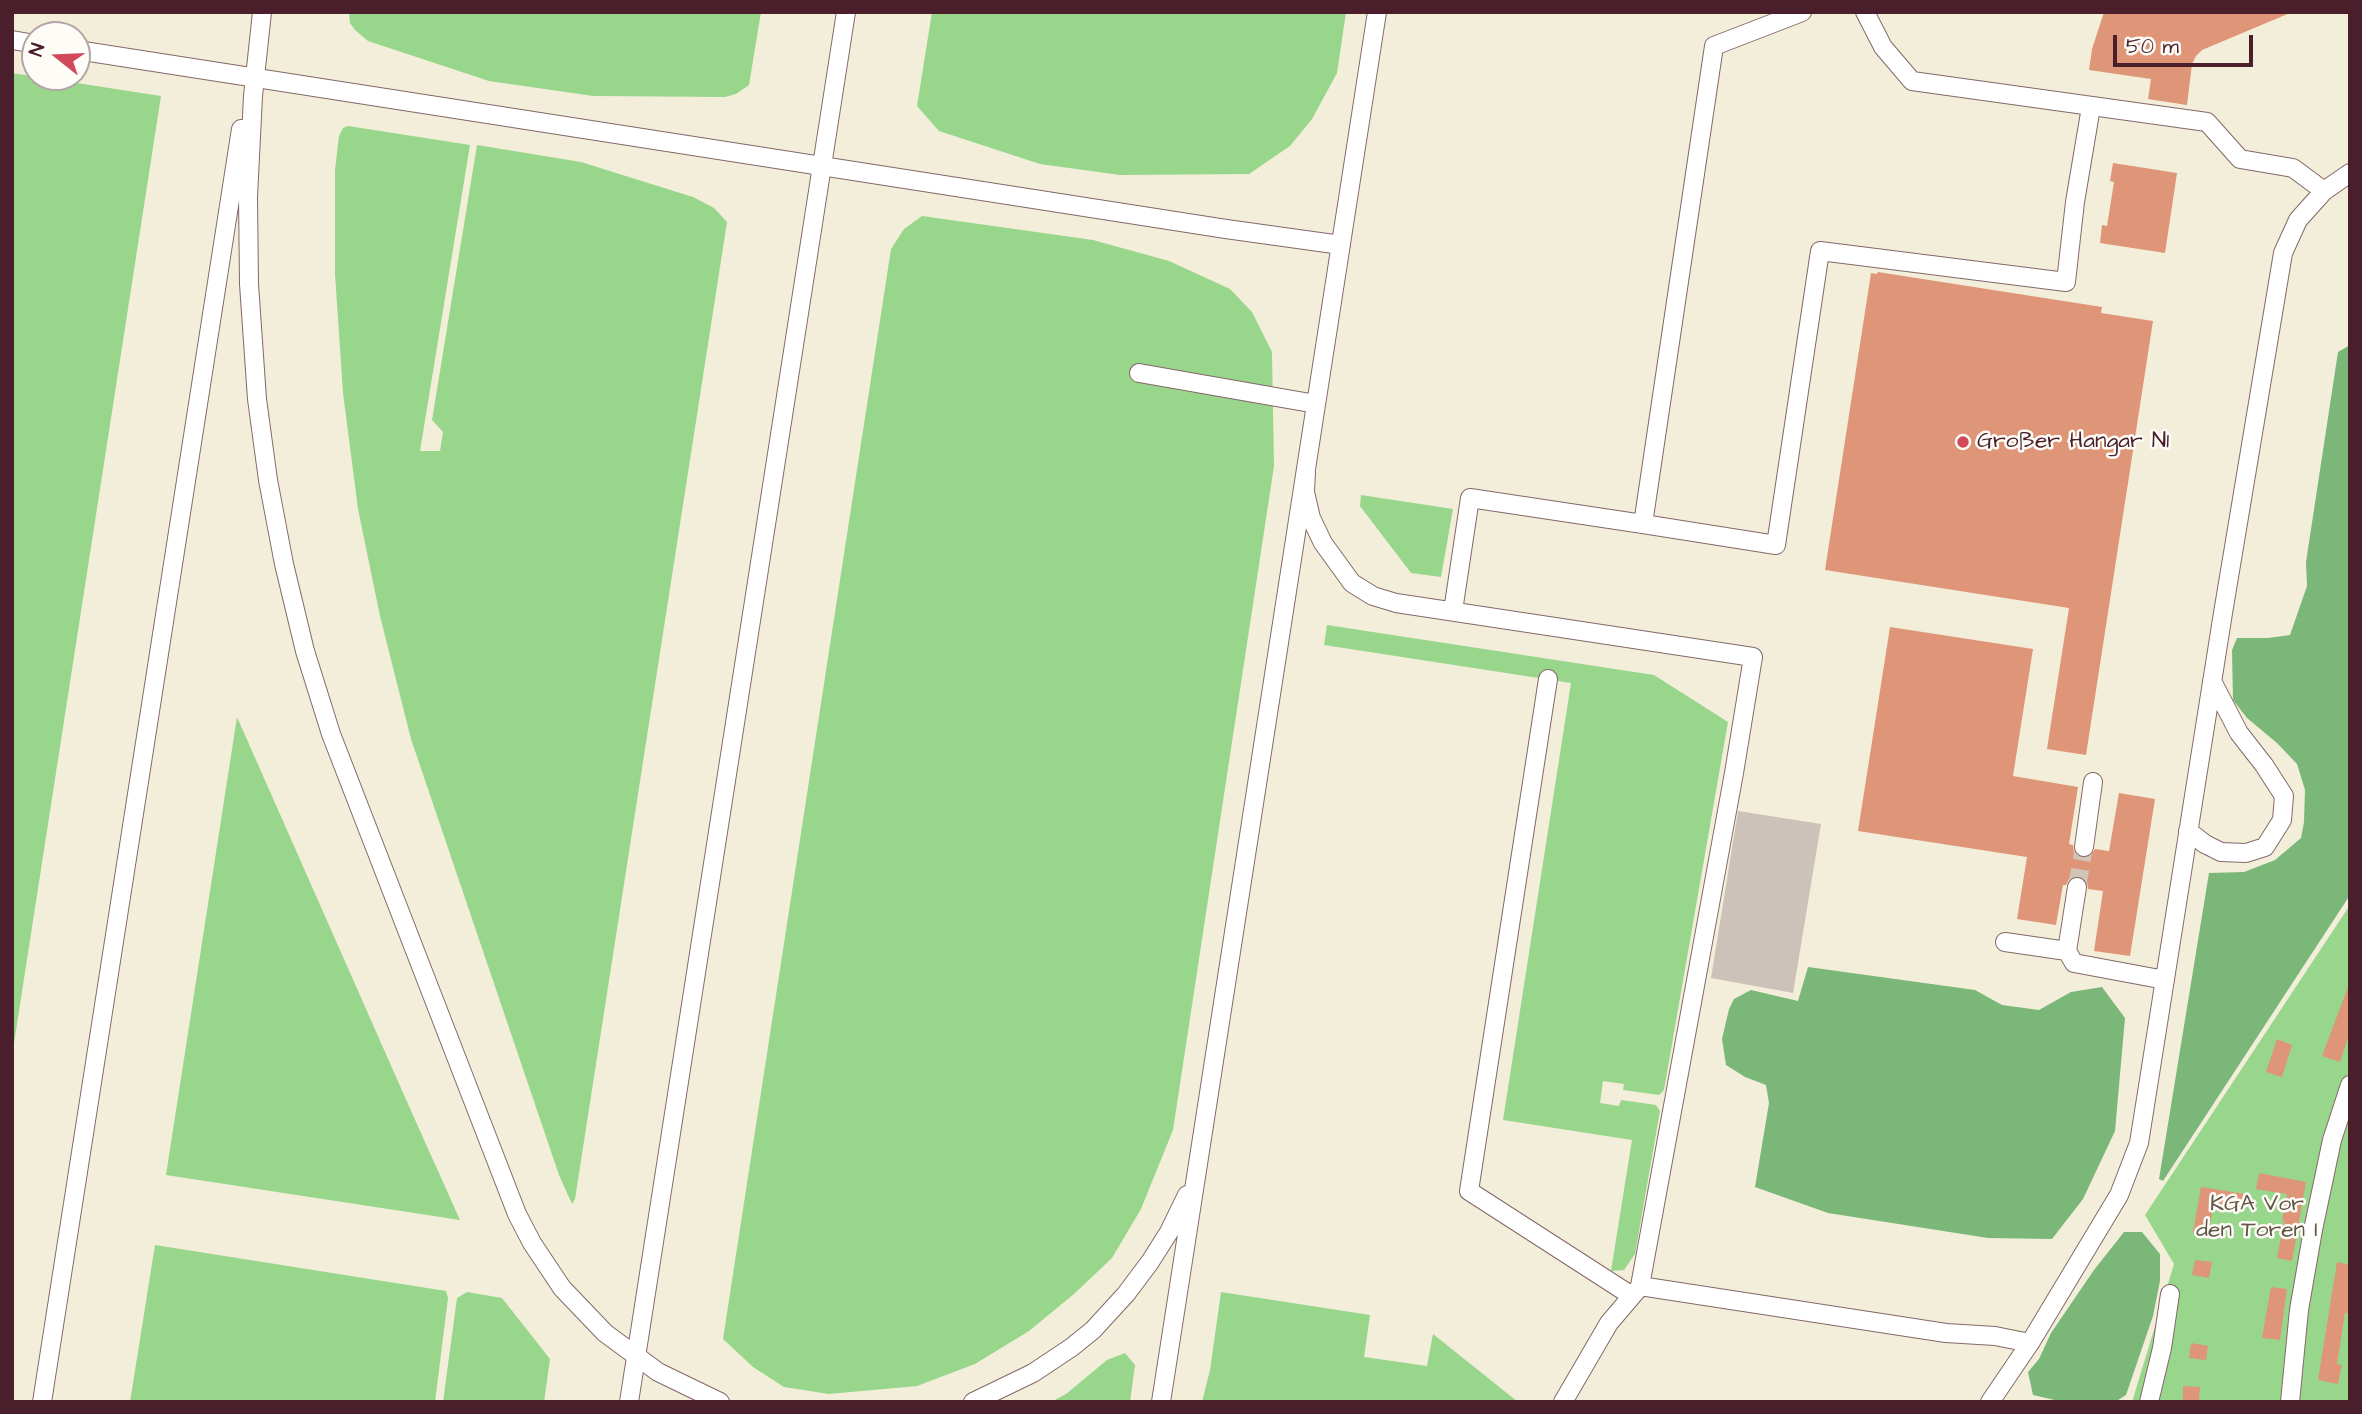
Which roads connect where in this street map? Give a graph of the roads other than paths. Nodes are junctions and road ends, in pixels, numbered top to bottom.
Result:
1 (261, 12) edge
2 (846, 12) edge
3 (1377, 12) edge
4 (1802, 12) edge
5 (1865, 12) edge
6 (91, 52) edge
7 (252, 77) junction
8 (2091, 107) junction
9 (822, 166) junction
10 (2350, 173) edge
11 (2324, 191) junction
12 (1341, 245) junction
13 (1139, 373) dead end
14 (1316, 404) junction
15 (1306, 472) junction
16 (1643, 523) junction
17 (1453, 611) junction
18 (1548, 679) dead end
19 (2212, 681) junction
20 (2093, 782) dead end
21 (2188, 831) junction
22 (2084, 847) tunnel mouth
23 (2077, 887) tunnel mouth
24 (2005, 942) dead end
25 (2067, 951) junction
26 (2165, 980) junction
27 (2350, 1085) edge
28 (1199, 1158) junction
29 (1636, 1291) junction
30 (2171, 1294) dead end
31 (2030, 1343) junction
32 (636, 1358) junction
33 (42, 1402) edge
34 (629, 1402) edge
35 (720, 1402) edge
36 (973, 1402) edge
37 (1160, 1402) edge
38 (1563, 1402) edge
39 (1990, 1402) edge
40 (2148, 1402) edge
41 (2290, 1402) edge

1 - 7 street
2 - 9 street
3 - 12 street
4 - 16 street
5 - 8 street
6 - 7 street
7 - 9 street
7 - 32 street
7 - 33 street
8 - 11 street
8 - 16 street
9 - 12 street
9 - 32 street
10 - 11 street
11 - 19 street
12 - 14 street
13 - 14 street
14 - 15 street
15 - 17 street
15 - 28 street
16 - 17 street
17 - 29 street
18 - 29 street
19 - 21 street
19 - 21 street
20 - 22 street
21 - 26 street
23 - 25 street
24 - 25 street
25 - 26 street
26 - 31 street
27 - 41 street
28 - 36 street
28 - 37 street
29 - 31 street
29 - 38 street
30 - 40 street
31 - 39 street
32 - 34 street
32 - 35 street

